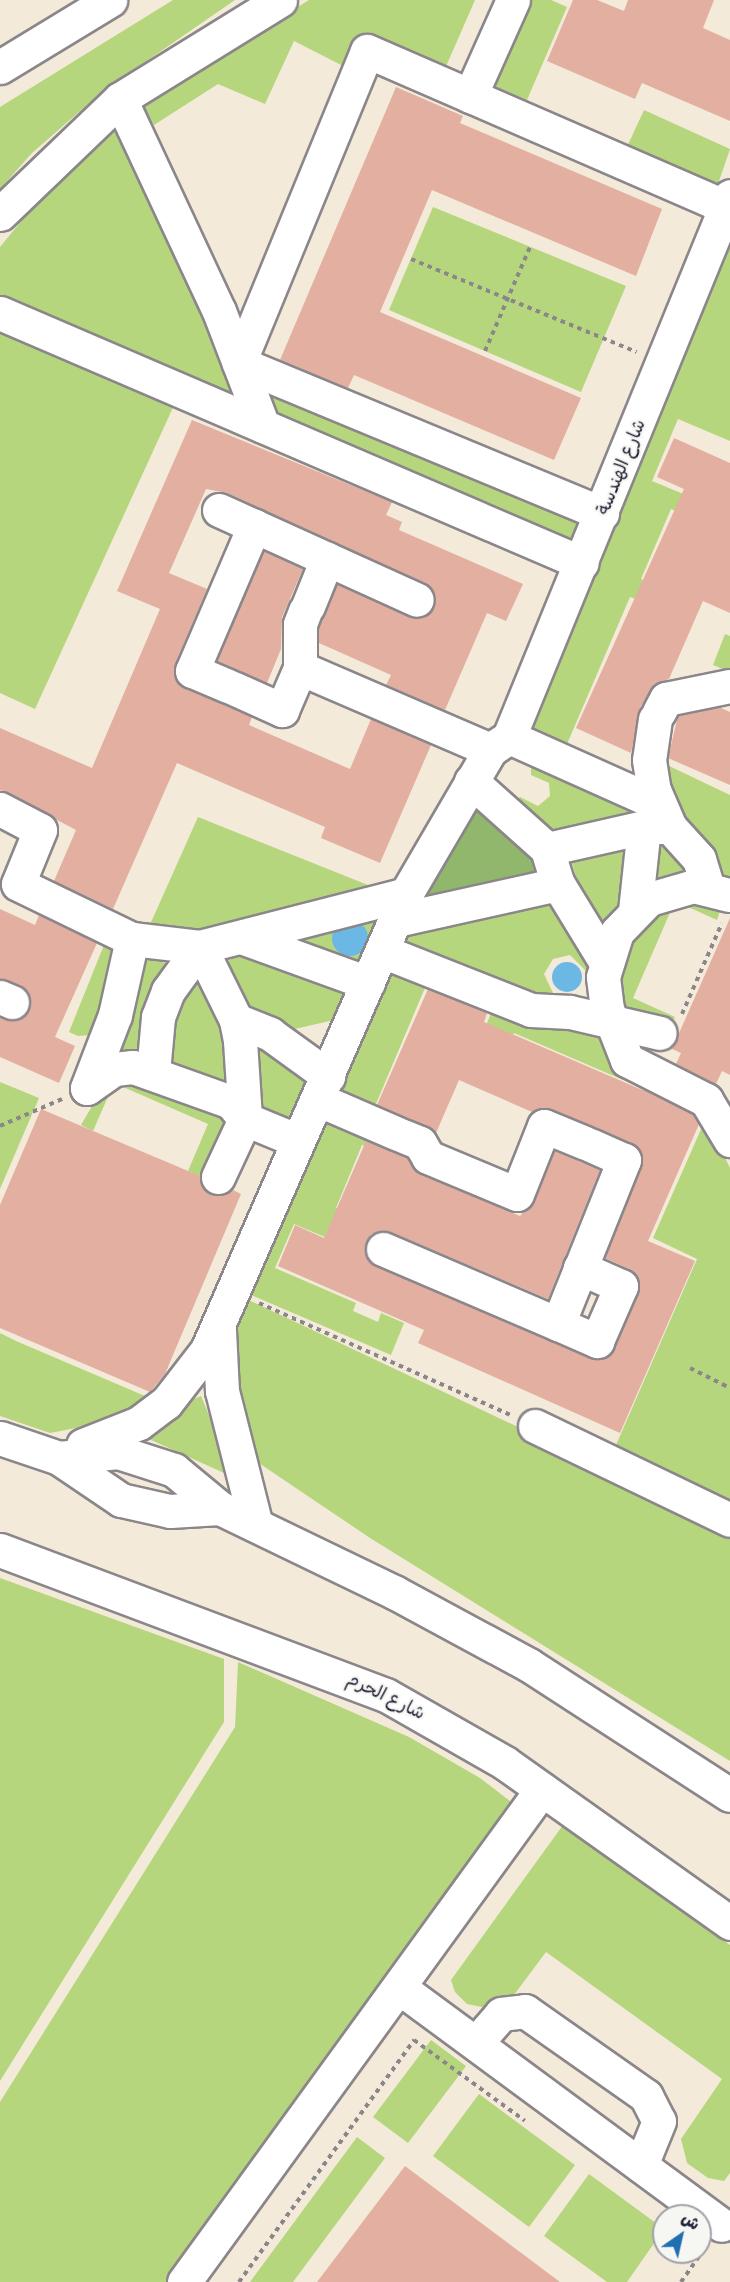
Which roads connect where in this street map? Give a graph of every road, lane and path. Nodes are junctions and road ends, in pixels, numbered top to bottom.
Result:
1 (110, 0) edge
2 (280, 0) edge
3 (513, 0) edge
4 (0, 68) edge
5 (470, 96) junction
6 (120, 99) junction
7 (729, 204) edge
8 (0, 214) edge
9 (530, 247) dead end
10 (411, 259) dead end
11 (508, 299) junction
12 (0, 313) edge
13 (485, 351) dead end
14 (663, 362) junction
15 (239, 363) junction
16 (263, 426) junction
17 (219, 510) dead end
18 (602, 513) junction
19 (254, 526) junction
20 (327, 559) junction
21 (582, 563) junction
22 (417, 600) dead end
23 (300, 668) junction
24 (730, 686) edge
25 (499, 744) junction
26 (471, 781) junction
27 (0, 809) edge
28 (658, 819) junction
29 (547, 849) junction
30 (558, 884) junction
31 (720, 900) edge
32 (401, 907) junction
33 (635, 911) junction
34 (241, 937) junction
35 (132, 939) junction
36 (200, 947) junction
37 (382, 951) junction
38 (605, 962) junction
39 (368, 983) junction
40 (236, 1020) junction
41 (614, 1024) junction
42 (670, 1025) joint
43 (153, 1072) junction
44 (323, 1087) junction
45 (87, 1088) junction
46 (245, 1119) junction
47 (0, 1126) edge
48 (727, 1129) edge
49 (298, 1141) junction
50 (218, 1177) dead end
51 (383, 1249) dead end
52 (580, 1268) junction
53 (226, 1305) junction
54 (558, 1324) junction
55 (690, 1368) dead end
56 (730, 1388) edge
57 (535, 1426) joint
58 (0, 1438) edge
59 (51, 1455) junction
60 (219, 1508) junction
61 (730, 1520) edge
62 (256, 1525) junction
63 (0, 1550) edge
64 (542, 1789) junction
65 (730, 1795) edge
66 (730, 1923) edge
67 (400, 1988) junction
68 (476, 2043) junction
69 (529, 2124) dead end
70 (641, 2165) junction
71 (722, 2225) dead end
72 (184, 2282) edge
73 (239, 2282) edge

1 - 4 street
2 - 6 street
3 - 5 street
5 - 7 street
5 - 15 street
6 - 8 street
6 - 15 street
7 - 14 street, شارع الهندسة
9 - 11 path
10 - 11 path
11 - 13 path
11 - 14 path
12 - 16 street
14 - 18 street, شارع الهندسة
15 - 16 street
15 - 18 street
16 - 21 street
17 - 19 street
18 - 21 street, شارع الهندسة
19 - 20 street
19 - 23 street
20 - 22 street
20 - 23 street
21 - 25 street, شارع الهندسة
23 - 25 street
24 - 28 street
25 - 26 street, شارع الهندسة
25 - 28 street
26 - 29 street
26 - 32 street, شارع الهندسة
27 - 35 street
28 - 29 street
28 - 31 street
28 - 33 street
29 - 30 street
30 - 32 street
30 - 38 street
31 - 33 street
31 - 42 path
32 - 34 street
32 - 37 street, شارع الهندسة
33 - 38 street
34 - 36 street
34 - 39 street
35 - 36 street
35 - 45 street
36 - 40 street
36 - 43 street
37 - 39 street, شارع الهندسة
37 - 41 street
38 - 41 street
39 - 44 street, شارع الهندسة
40 - 44 street
40 - 46 street
41 - 42 street
41 - 48 street
43 - 45 street
43 - 46 street
44 - 49 street, شارع الهندسة
44 - 52 street
45 - 47 path
46 - 49 street
46 - 50 street
49 - 53 street, شارع الهندسة
51 - 54 street
52 - 54 street
52 - 54 street
53 - 57 path
53 - 59 street, شارع الهندسة
53 - 62 street
55 - 56 path
57 - 61 street
58 - 59 street
59 - 60 street
59 - 60 street
60 - 62 street
62 - 65 street
63 - 64 street, شارع الحرم
64 - 66 street, شارع الحرم
64 - 67 street
67 - 68 street
67 - 72 street
68 - 70 street
68 - 70 street
69 - 73 path
70 - 71 street

